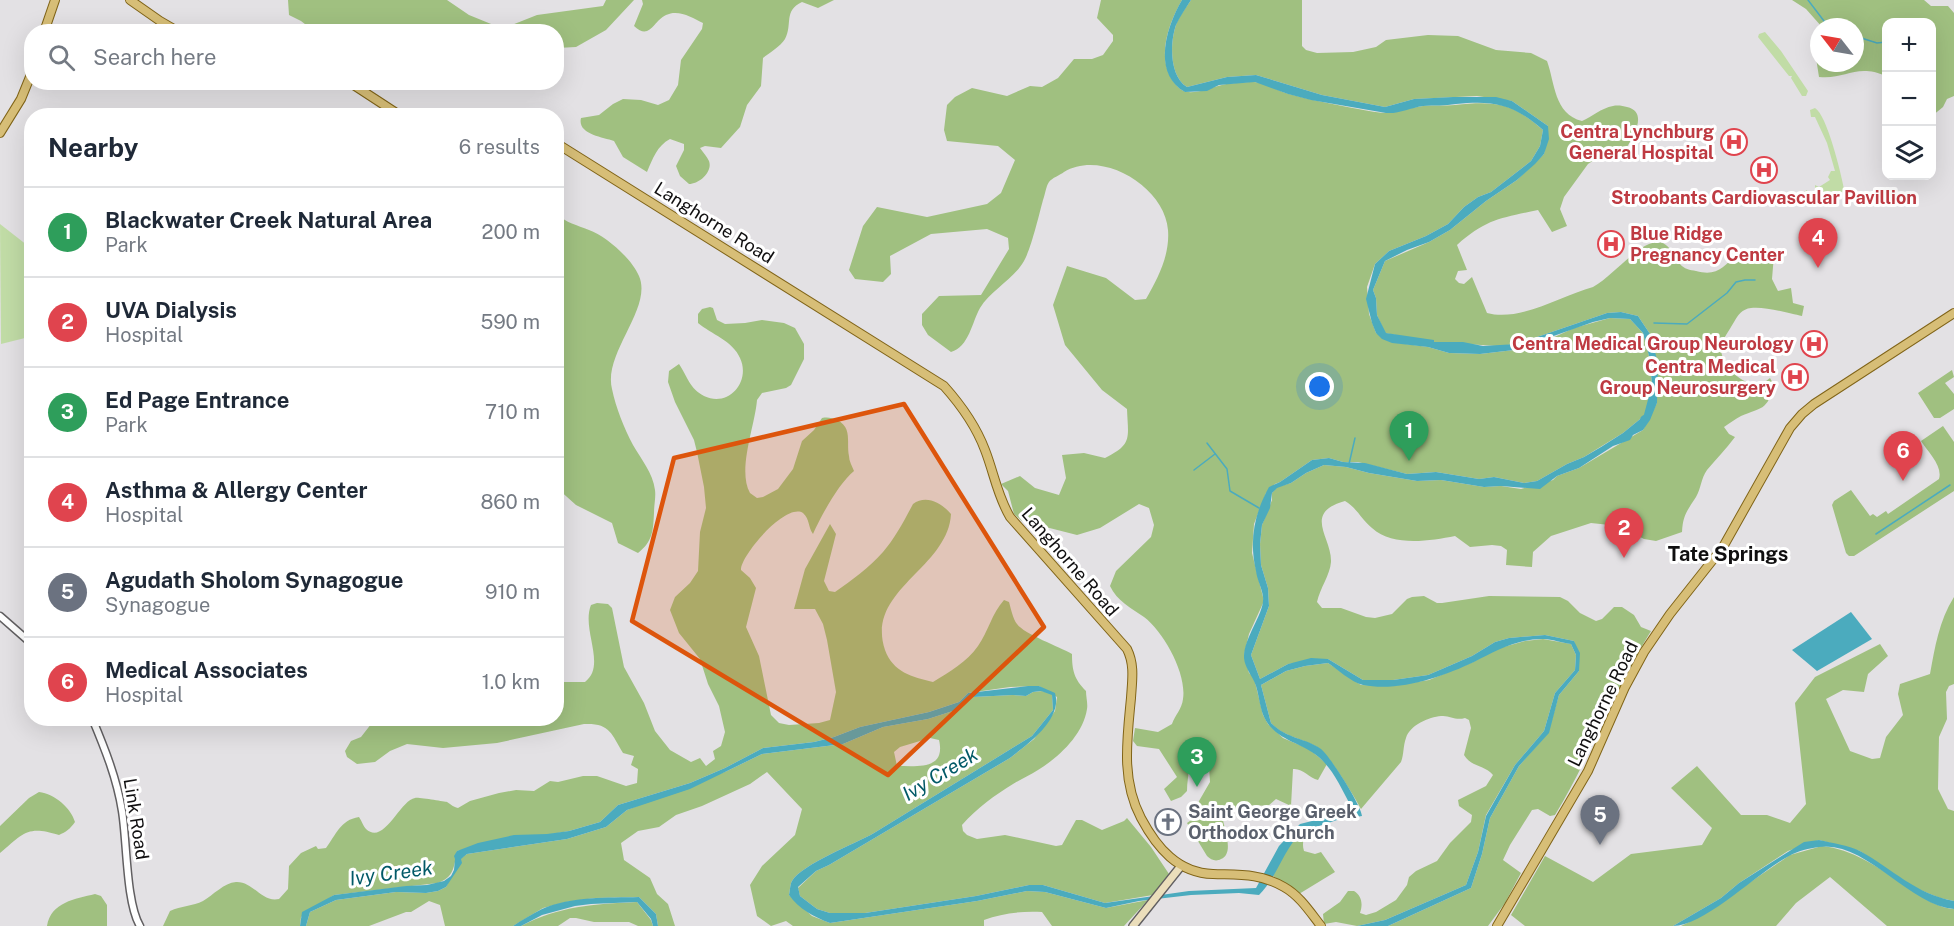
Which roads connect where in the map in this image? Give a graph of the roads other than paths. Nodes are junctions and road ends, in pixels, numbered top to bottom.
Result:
1 (55, 0) edge
2 (130, 0) edge
3 (47, 24) edge
4 (165, 24) edge
5 (25, 90) edge
6 (360, 90) edge
7 (389, 108) edge
8 (0, 133) edge
9 (564, 148) edge
10 (1954, 313) edge
11 (0, 616) edge
12 (24, 637) edge
13 (95, 726) edge
14 (1181, 867) junction
15 (140, 926) edge
16 (1133, 926) edge
17 (1321, 926) edge
18 (1497, 926) edge

1 - 3 main road
2 - 4 main road
5 - 8 main road
6 - 7 main road
9 - 14 main road, Langhorne Road
10 - 18 main road, Langhorne Road
11 - 12 street
13 - 15 street, Link Road
14 - 16 main road
14 - 17 main road

